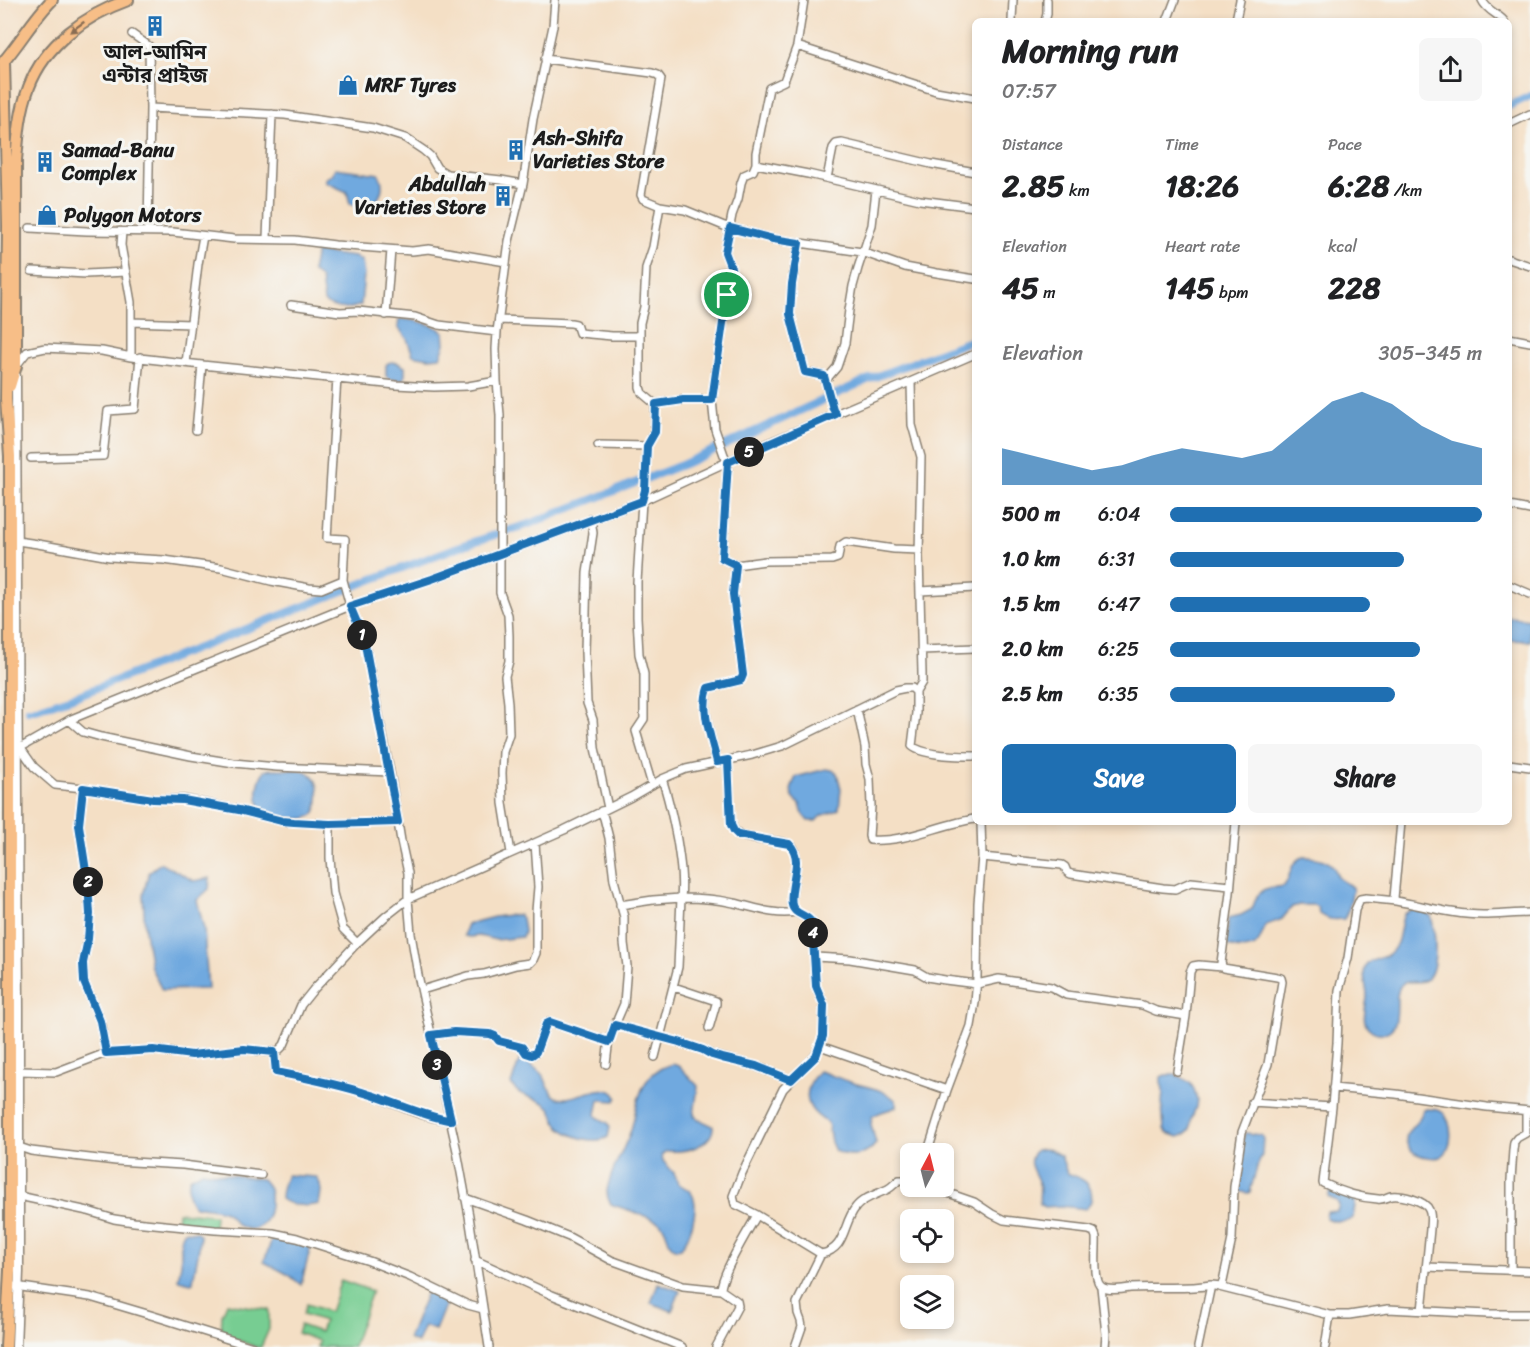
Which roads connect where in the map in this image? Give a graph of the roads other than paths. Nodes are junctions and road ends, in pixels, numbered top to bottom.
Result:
1 (52, 0) edge
2 (128, 0) edge
3 (555, 0) edge
4 (804, 0) edge
5 (1013, 0) edge
6 (1047, 0) edge
7 (1175, 0) edge
8 (1240, 0) edge
9 (1482, 0) edge
10 (1012, 18) edge
11 (1046, 18) edge
12 (1168, 18) edge
13 (1236, 18) edge
14 (1502, 18) edge
15 (132, 34) dead end
16 (797, 46) junction
17 (2, 57) edge
18 (545, 59) junction
19 (972, 97) edge
20 (150, 108) junction
21 (272, 114) junction
22 (1530, 114) edge
23 (1512, 123) edge
24 (756, 164) junction
25 (972, 171) edge
26 (827, 178) junction
27 (523, 184) junction
28 (876, 190) junction
29 (660, 206) junction
30 (972, 207) edge
31 (30, 228) dead end
32 (730, 228) junction
33 (148, 231) junction
34 (122, 232) junction
35 (203, 236) junction
36 (267, 238) junction
37 (799, 243) junction
38 (391, 250) junction
39 (862, 252) junction
40 (1512, 260) edge
41 (506, 262) junction
42 (1530, 266) edge
43 (32, 271) dead end
44 (126, 272) junction
45 (972, 279) edge
46 (291, 305) dead end
47 (386, 315) junction
48 (499, 320) junction
49 (131, 322) junction
50 (191, 324) junction
51 (497, 333) junction
52 (639, 336) junction
53 (1512, 339) edge
54 (1530, 342) edge
55 (972, 355) edge
56 (131, 357) junction
57 (140, 357) junction
58 (186, 363) junction
59 (202, 365) junction
60 (16, 366) junction
61 (337, 378) junction
62 (497, 381) junction
63 (825, 381) junction
64 (911, 382) junction
65 (6, 399) junction
66 (712, 400) junction
67 (656, 404) junction
68 (834, 411) junction
69 (196, 430) dead end
70 (598, 445) dead end
71 (647, 446) junction
72 (31, 458) dead end
73 (726, 458) junction
74 (642, 501) junction
75 (1512, 507) edge
76 (1530, 510) edge
77 (591, 519) junction
78 (17, 541) junction
79 (919, 550) junction
80 (500, 553) junction
81 (736, 565) junction
82 (343, 580) junction
83 (1512, 586) edge
84 (972, 588) edge
85 (920, 591) junction
86 (1530, 594) edge
87 (349, 603) junction
88 (972, 648) edge
89 (921, 650) junction
90 (916, 692) junction
91 (857, 709) junction
92 (69, 720) junction
93 (19, 748) junction
94 (972, 756) edge
95 (728, 760) junction
96 (717, 762) junction
97 (1512, 764) edge
98 (1530, 767) edge
99 (390, 772) junction
100 (662, 779) junction
101 (652, 785) junction
102 (83, 788) junction
103 (608, 808) junction
104 (601, 812) junction
105 (972, 820) edge
106 (398, 822) junction
107 (330, 824) junction
108 (981, 825) edge
109 (1236, 825) edge
110 (1401, 825) edge
111 (535, 843) junction
112 (511, 853) junction
113 (982, 857) junction
114 (15, 873) junction
115 (1230, 886) junction
116 (681, 898) junction
117 (408, 899) junction
118 (1396, 901) junction
119 (620, 905) junction
120 (795, 912) junction
121 (1530, 913) edge
122 (357, 943) junction
123 (815, 957) junction
124 (1222, 967) junction
125 (977, 984) junction
126 (674, 987) junction
127 (422, 990) junction
128 (1186, 1016) junction
129 (615, 1025) junction
130 (709, 1028) dead end
131 (431, 1035) junction
132 (660, 1038) junction
133 (609, 1042) junction
134 (820, 1046) junction
135 (274, 1052) junction
136 (106, 1053) junction
137 (655, 1057) dead end
138 (606, 1064) dead end
139 (19, 1071) junction
140 (1177, 1071) dead end
141 (791, 1080) junction
142 (1333, 1088) junction
143 (947, 1090) junction
144 (1252, 1102) junction
145 (1332, 1107) junction
146 (1528, 1111) edge
147 (451, 1120) junction
148 (930, 1143) edge
149 (19, 1147) junction
150 (261, 1175) dead end
151 (900, 1180) edge
152 (954, 1195) edge
153 (19, 1196) junction
154 (465, 1198) junction
155 (757, 1215) junction
156 (821, 1254) junction
157 (475, 1260) junction
158 (1426, 1267) junction
159 (1511, 1270) junction
160 (1530, 1270) edge
161 (1211, 1285) junction
162 (14, 1286) junction
163 (1101, 1287) junction
164 (721, 1290) junction
165 (483, 1310) junction
166 (1422, 1311) junction
167 (1530, 1314) edge
168 (1330, 1315) junction
169 (6, 1347) edge
170 (16, 1347) edge
171 (253, 1347) edge
172 (489, 1347) edge
173 (682, 1347) edge
174 (716, 1347) edge
175 (795, 1347) edge
176 (1106, 1347) edge
177 (1198, 1347) edge
178 (1325, 1347) edge

1 - 17 main road
2 -> 60 main road
3 - 18 street
4 - 16 street
5 - 10 street
6 - 11 street
7 - 12 street
8 - 13 street
9 - 14 street
15 - 20 street
16 - 19 street
16 - 24 street
17 - 65 main road
18 - 27 street
18 - 29 street
20 - 21 street
20 - 33 street
21 - 27 street
21 - 36 street
22 - 23 street
24 - 26 street
24 - 32 street
25 - 26 street
26 - 28 street
27 - 41 street
28 - 30 street
28 - 39 street
29 - 32 street
29 - 52 street
31 - 34 street
32 - 37 street
32 - 66 street
33 - 34 street
33 - 35 street
34 - 44 street
35 - 36 street
35 - 50 street
36 - 38 street
37 - 39 street
37 - 63 street
38 - 41 street
38 - 47 street
39 - 45 street
39 - 63 street
40 - 42 street
41 - 48 street
43 - 44 street
44 - 49 street
46 - 47 street
47 - 51 street
48 - 51 street
48 - 52 street
49 - 50 street
49 - 56 street
50 - 58 street
51 - 62 street
52 - 67 street
53 - 54 street
55 - 64 street
56 - 57 street
56 - 60 street
57 - 58 street
57 - 72 street
58 - 59 street
59 - 61 street
59 - 69 street
60 - 65 main road
60 - 78 street
61 - 62 street
61 - 82 street
62 - 80 street
63 - 68 street
64 - 68 street
64 - 79 street
65 - 114 main road
66 - 67 street
66 - 73 street
67 - 71 street
68 - 73 street
70 - 71 street
71 - 74 street
73 - 74 street
73 - 81 street
74 - 77 street
74 - 101 street
75 - 76 street
77 - 80 street
77 - 103 street
78 - 82 street
78 - 93 street
79 - 81 street
79 - 85 street
80 - 87 street
80 - 112 street
81 - 96 street
82 - 87 street
83 - 86 street
84 - 85 street
85 - 89 street
87 - 92 street
87 - 99 street
88 - 89 street
89 - 90 street
90 - 91 street
90 - 94 street
91 - 95 street
91 - 105 street
92 - 93 street
92 - 99 street
93 - 102 street
93 - 114 street
95 - 96 street
95 - 120 street
96 - 100 street
97 - 98 street
99 - 106 street
100 - 101 street
100 - 116 street
101 - 103 street
102 - 107 street
102 - 136 street
103 - 104 street
104 - 111 street
104 - 119 street
106 - 107 street
106 - 117 street
107 - 122 street
108 - 113 street
109 - 115 street
110 - 118 street
111 - 112 street
111 - 127 street
112 - 117 street
113 - 115 street
113 - 125 street
114 - 139 street
114 - 162 main road
115 - 124 street
116 - 119 street
116 - 120 street
116 - 126 street
117 - 122 street
117 - 127 street
118 - 121 street
118 - 142 street
119 - 129 street
120 - 123 street
122 - 135 street
123 - 125 street
123 - 134 street
124 - 128 street
124 - 144 street
125 - 128 street
125 - 143 street
126 - 130 street
126 - 132 street
127 - 131 street
128 - 140 street
129 - 132 street
129 - 133 street
131 - 133 street
131 - 147 street
132 - 137 street
132 - 141 street
133 - 138 street
134 - 141 street
134 - 143 street
135 - 136 street
135 - 147 street
136 - 139 street
139 - 149 street
141 - 155 street
142 - 145 street
142 - 146 street
143 - 148 street
144 - 145 street
144 - 161 street
145 - 158 street
146 - 159 street
147 - 154 street
149 - 150 street
149 - 153 street
151 - 156 street
152 - 163 street
153 - 162 street
153 - 165 street
154 - 157 street
154 - 164 street
155 - 156 street
155 - 164 street
156 - 175 street
157 - 165 street
157 - 173 street
158 - 159 street
158 - 166 street
159 - 160 street
161 - 163 street
161 - 168 street
161 - 177 street
162 - 169 main road
162 - 170 street
162 - 171 street
163 - 176 street
164 - 174 street
165 - 172 street
166 - 167 street
166 - 168 street
168 - 178 street

